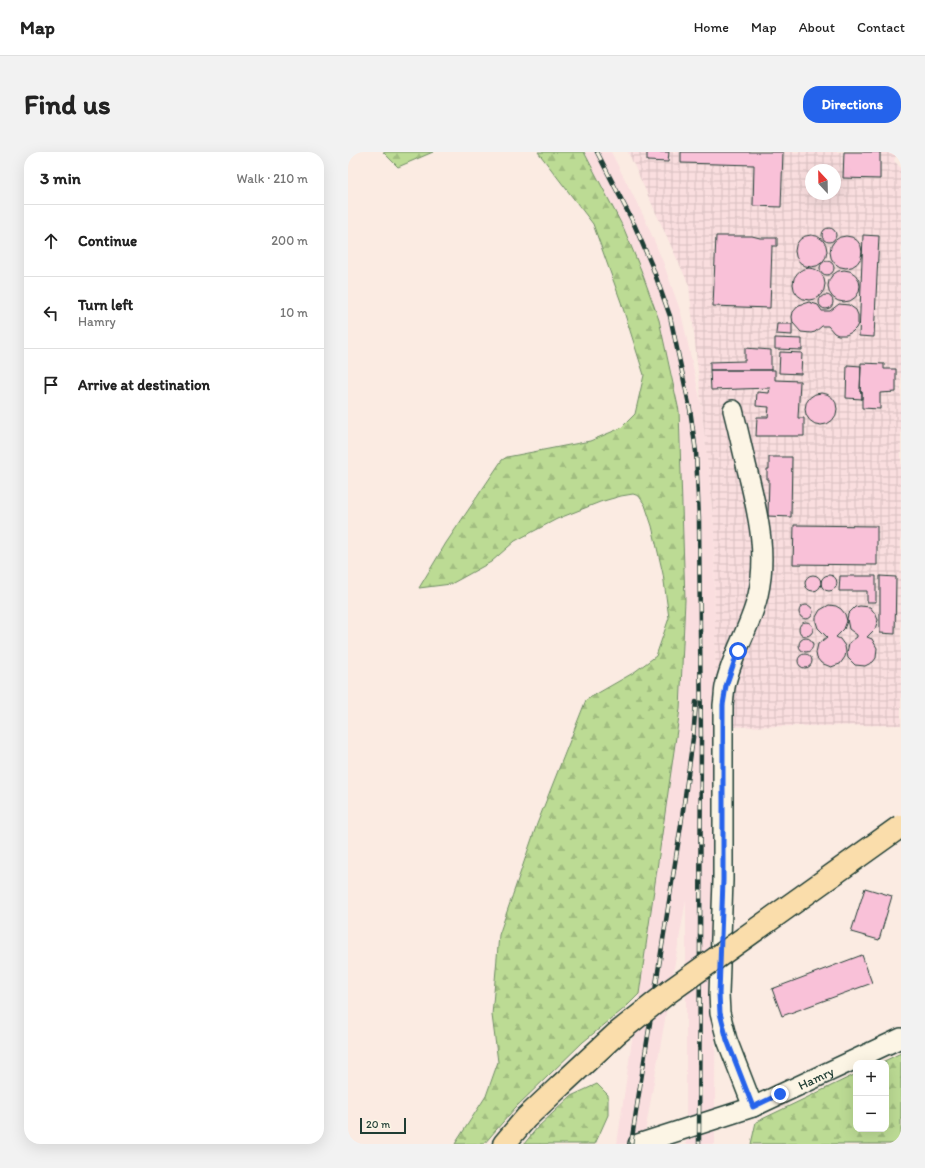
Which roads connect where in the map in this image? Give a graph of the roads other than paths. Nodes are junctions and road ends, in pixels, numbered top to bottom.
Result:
1 (733, 410) dead end
2 (901, 826) edge
3 (901, 1038) edge
4 (753, 1107) junction
5 (504, 1144) edge
6 (638, 1144) edge

1 - 4 street
2 - 5 main road, bridge
3 - 4 street, Hamry
4 - 6 street, Hamry

